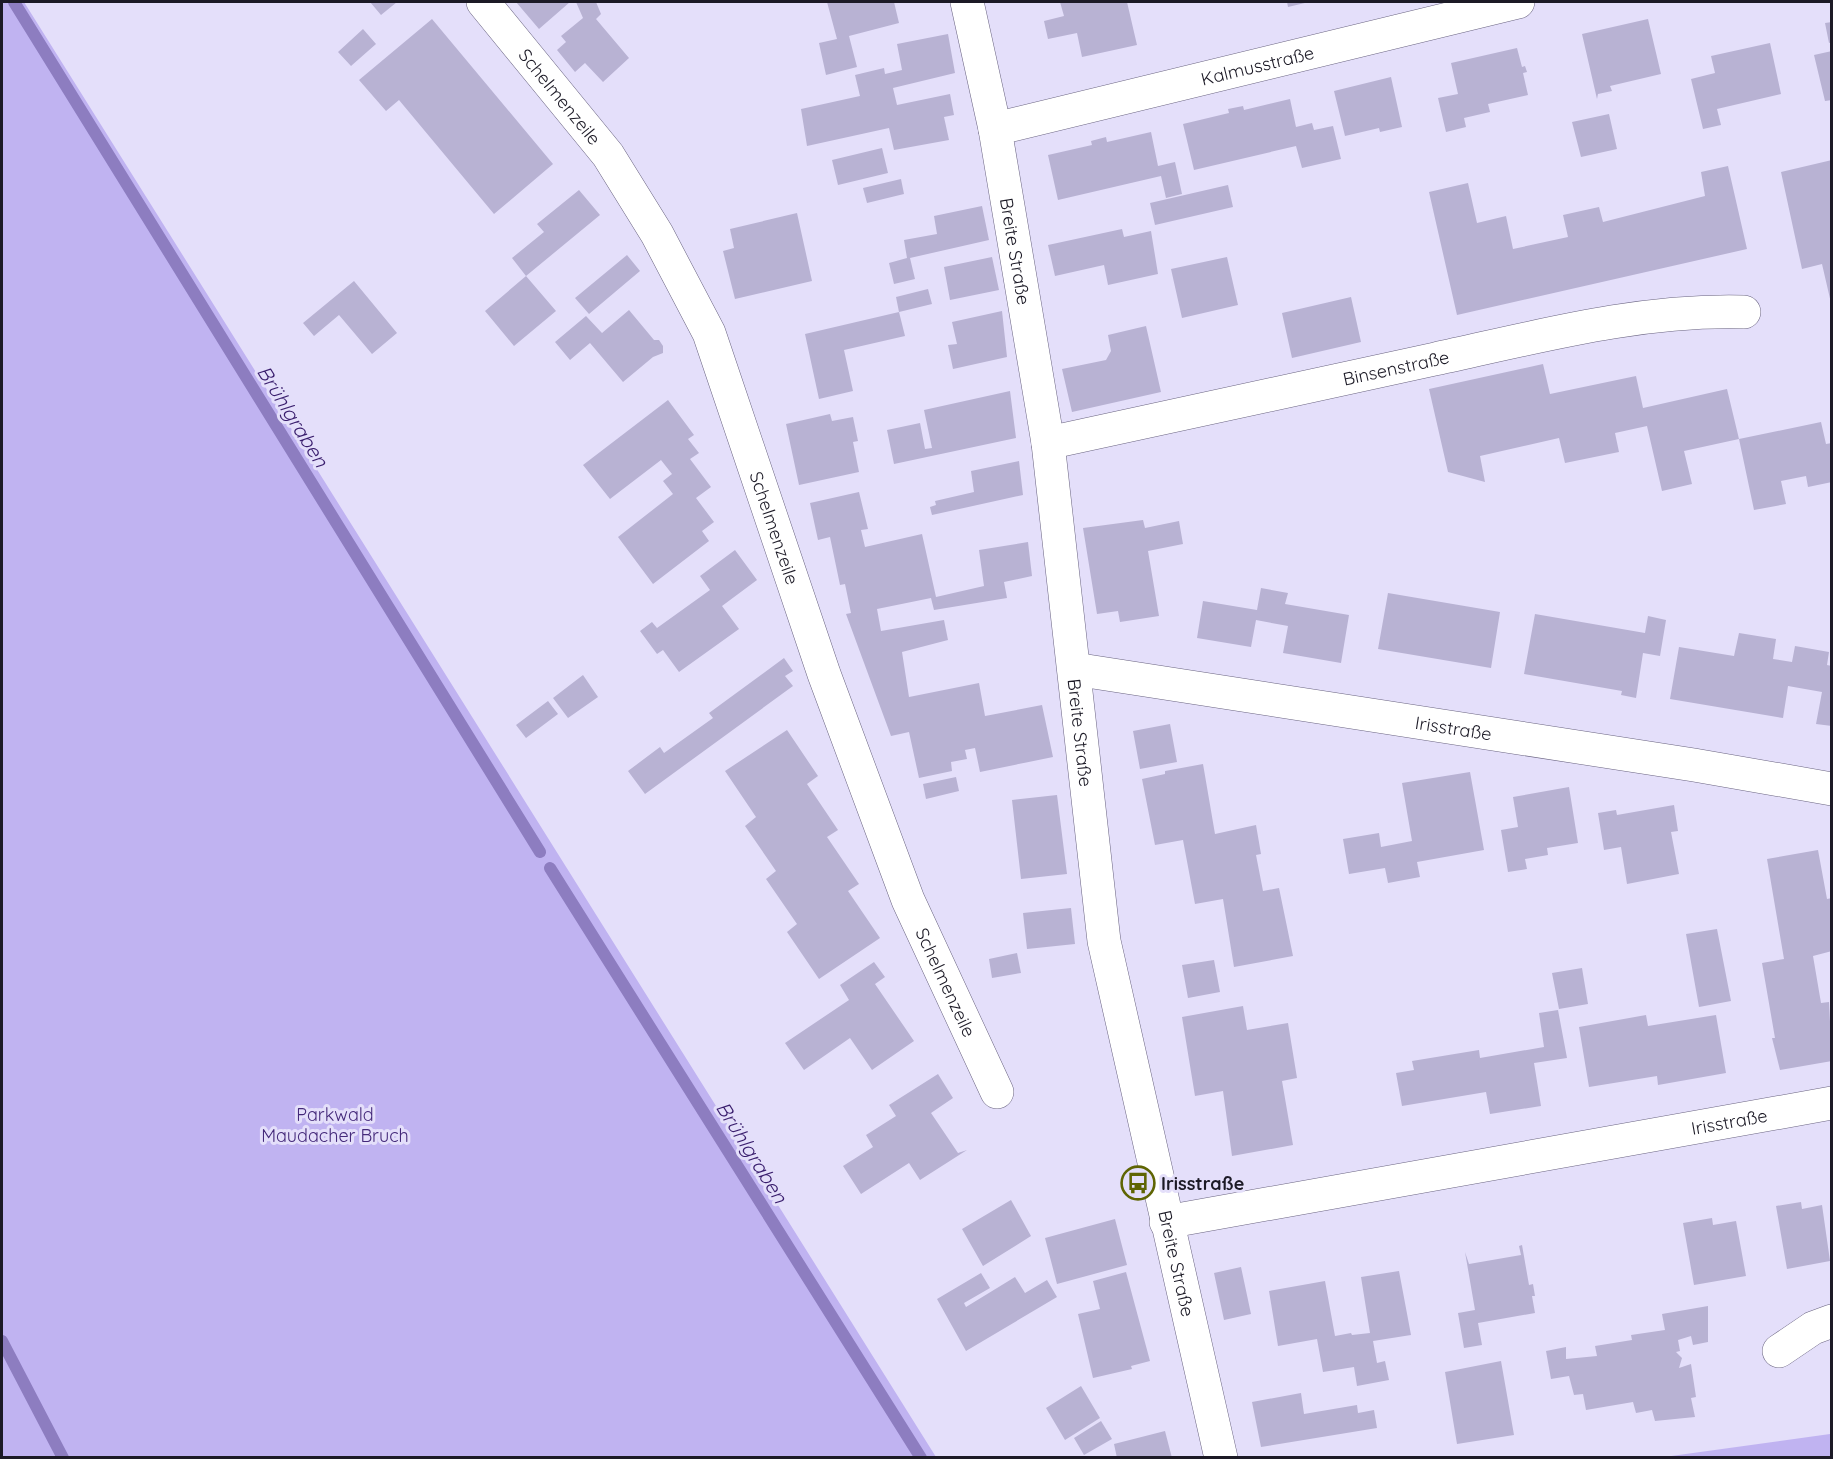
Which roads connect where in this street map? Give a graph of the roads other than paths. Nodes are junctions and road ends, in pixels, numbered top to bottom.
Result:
1 (483, 2) edge
2 (967, 2) edge
3 (1518, 2) edge
4 (1419, 13) edge
5 (995, 129) junction
6 (1744, 312) dead end
7 (1048, 443) junction
8 (1074, 669) junction
9 (1832, 789) edge
10 (997, 1092) dead end
11 (1832, 1103) edge
12 (1166, 1222) junction
13 (1832, 1321) edge
14 (1779, 1351) dead end
15 (1221, 1458) edge

1 - 10 street, Schelmenzeile
2 - 5 street, Breite Straße
3 - 4 street, Kalmusstraße
4 - 5 street, Kalmusstraße
5 - 7 street, Breite Straße
6 - 7 street, Binsenstraße
7 - 8 street, Breite Straße
8 - 9 street, Irisstraße
8 - 12 street, Breite Straße
11 - 12 street, Irisstraße
12 - 15 street, Breite Straße
13 - 14 street

